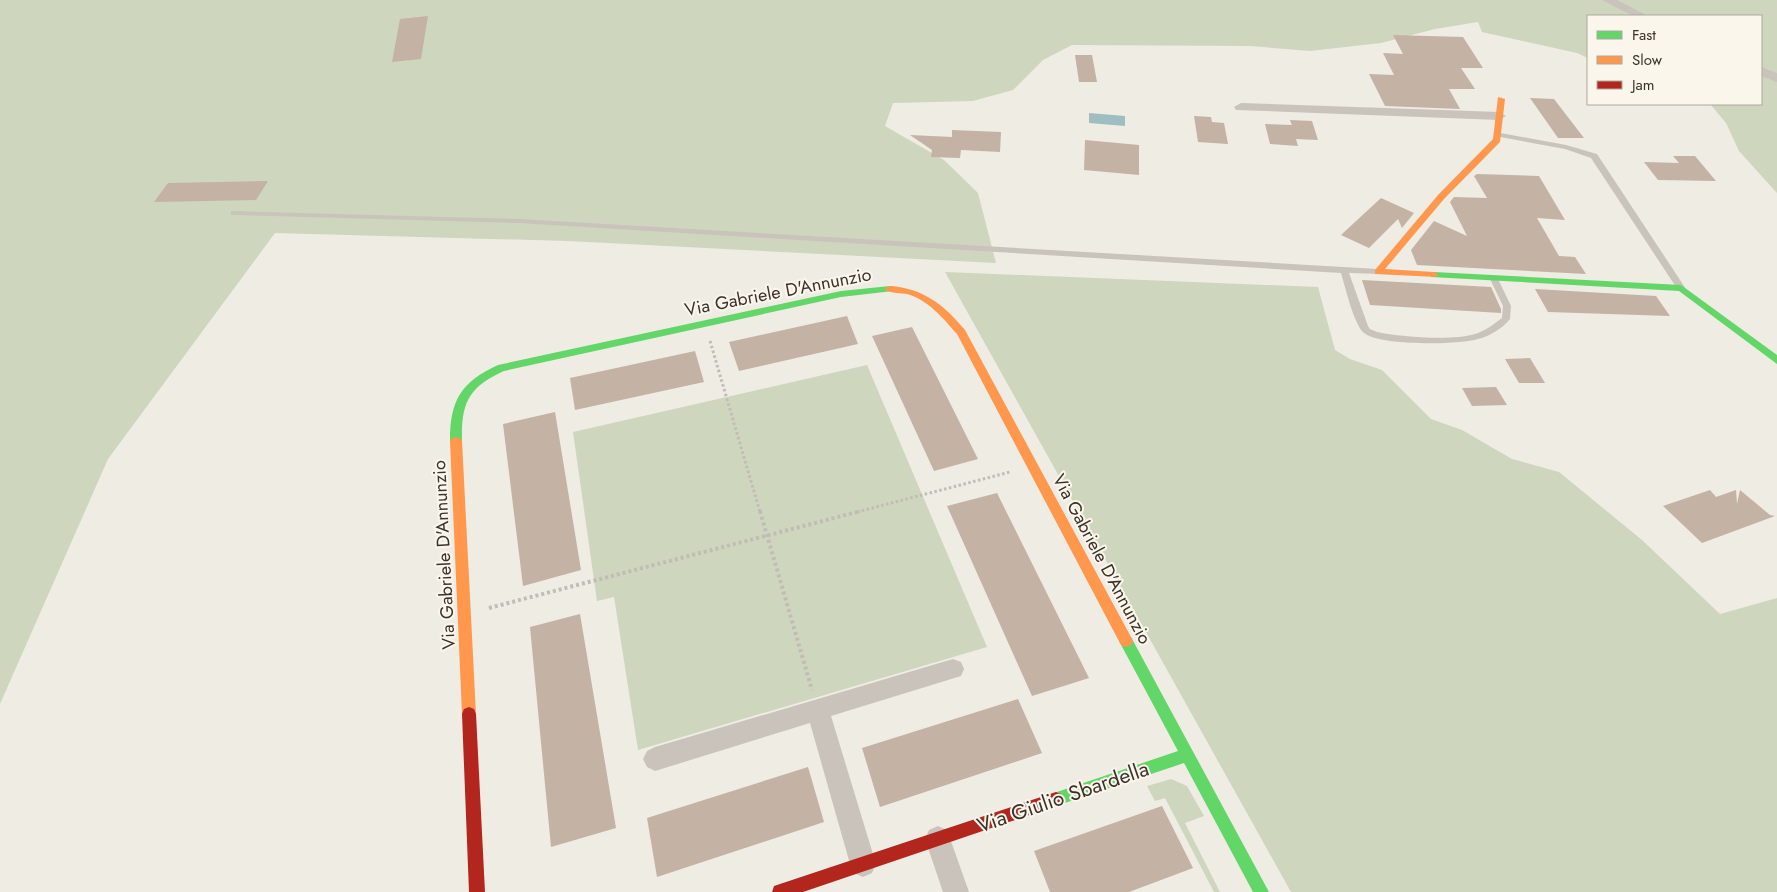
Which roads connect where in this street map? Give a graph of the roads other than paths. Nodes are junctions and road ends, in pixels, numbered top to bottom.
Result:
1 (1608, 0) edge
2 (1640, 15) edge
3 (1762, 72) edge
4 (1777, 78) edge
5 (1501, 99) dead end
6 (1240, 107) dead end
7 (1499, 116) junction
8 (1498, 134) junction
9 (234, 213) dead end
10 (1344, 270) junction
11 (1378, 272) junction
12 (1494, 279) junction
13 (1681, 288) junction
14 (1777, 360) edge
15 (953, 670) dead end
16 (818, 710) junction
17 (1188, 755) junction
18 (655, 759) dead end
19 (938, 839) junction
20 (863, 864) junction
21 (477, 892) edge
22 (780, 892) edge
23 (956, 892) edge
24 (1261, 892) edge

1 - 2 street
3 - 4 street
5 - 7 street
6 - 7 street
7 - 8 street
8 - 11 street
8 - 13 lane
9 - 10 lane
10 - 11 lane
10 - 12 lane
11 - 12 street
12 - 13 street
13 - 14 street
15 - 16 street
16 - 18 street
16 - 20 street
17 - 19 street, Via Giulio Sbardella
17 - 21 street, Via Gabriele D'Annunzio
17 - 24 street, Via Gabriele D'Annunzio
19 - 20 street, Via Giulio Sbardella
19 - 23 street
20 - 22 street, Via Giulio Sbardella

